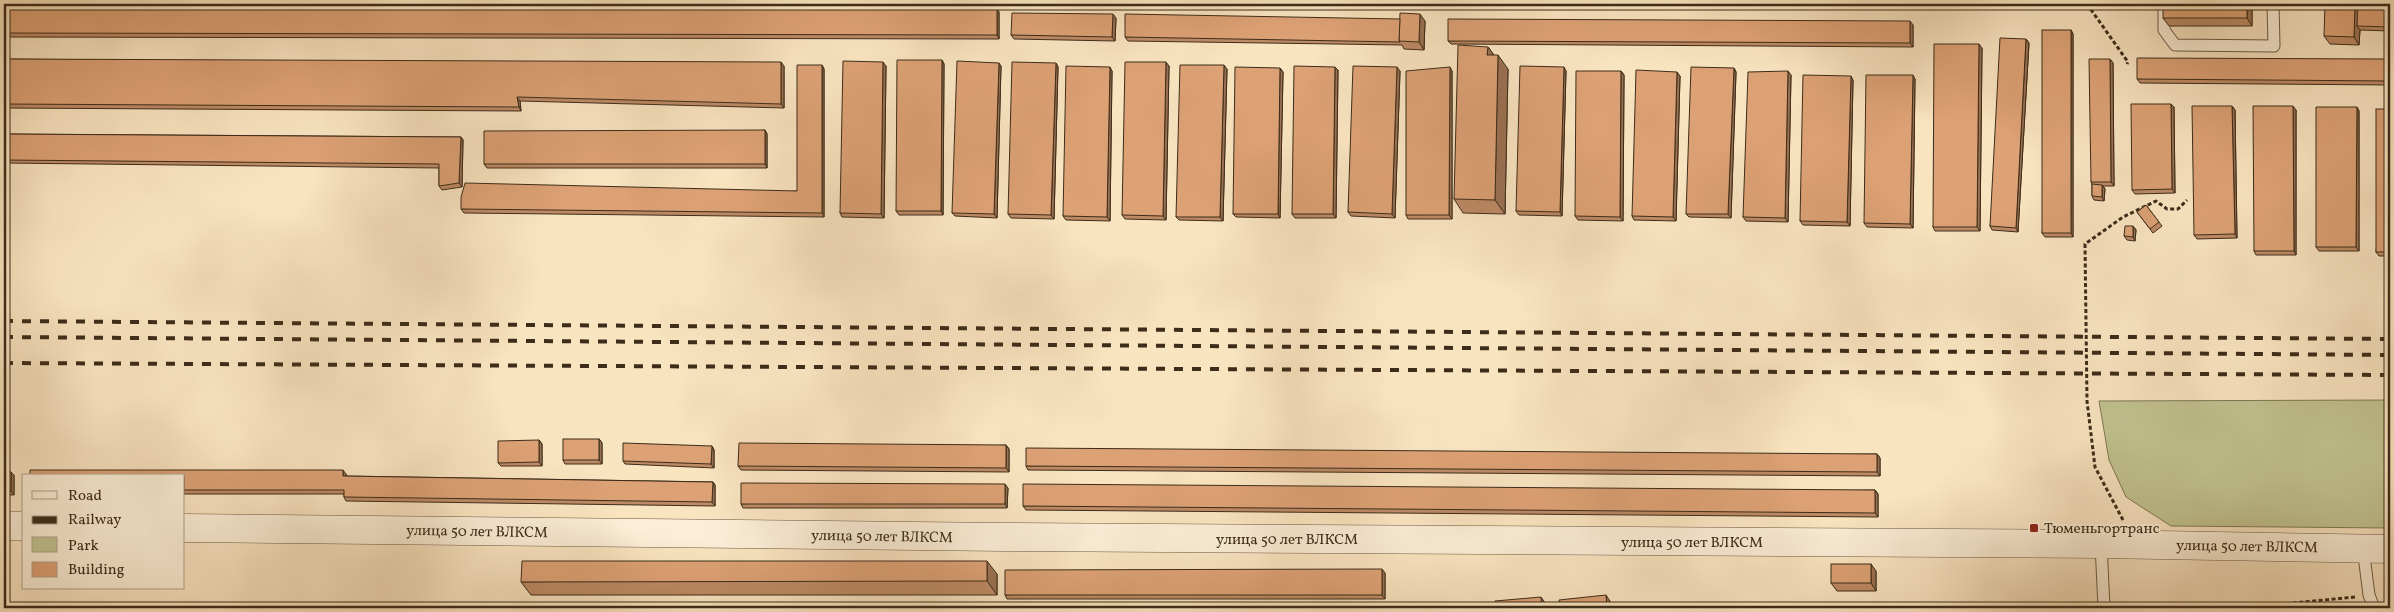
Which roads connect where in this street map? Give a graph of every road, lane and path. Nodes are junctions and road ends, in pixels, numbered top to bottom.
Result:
1 (2087, 4) edge
2 (2164, 4) edge
3 (2274, 4) edge
4 (2127, 64) dead end
5 (2187, 200) dead end
6 (2131, 520) dead end
7 (4, 526) edge
8 (22, 526) edge
9 (185, 528) edge
10 (2101, 544) junction
11 (2363, 548) junction
12 (2390, 549) edge
13 (2369, 595) junction
14 (2104, 608) edge
15 (2241, 608) edge
16 (2374, 608) edge

1 - 4 path
2 - 3 lane
5 - 6 path
7 - 8 street
9 - 10 street, улица 50 лет ВЛКСМ
10 - 11 street, улица 50 лет ВЛКСМ
10 - 14 lane
11 - 12 street, улица 50 лет ВЛКСМ
11 - 13 lane
13 - 15 path
13 - 16 lane

